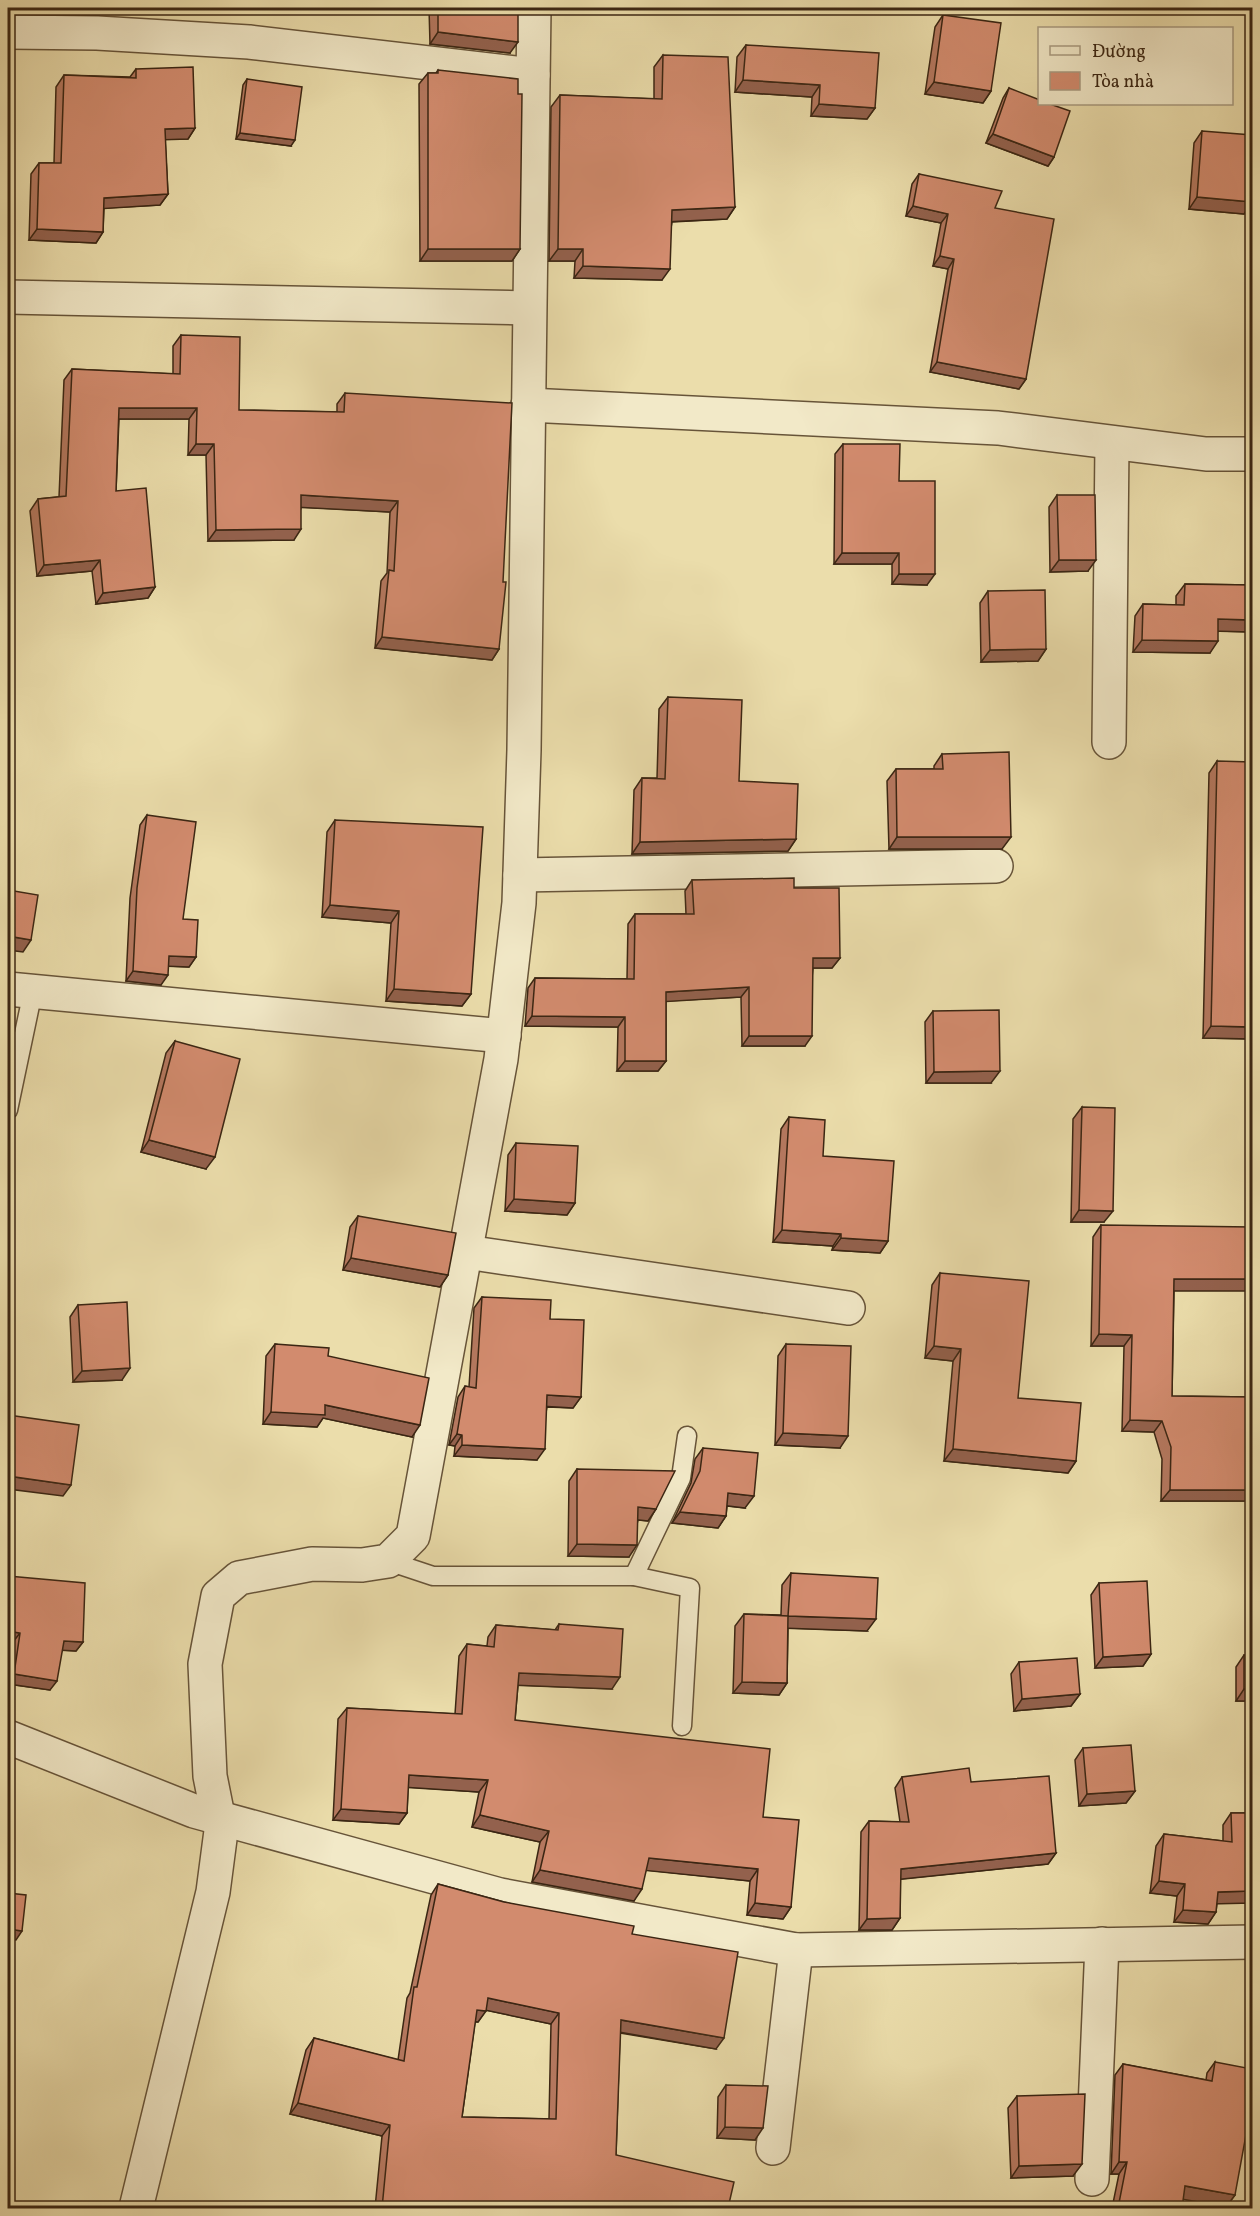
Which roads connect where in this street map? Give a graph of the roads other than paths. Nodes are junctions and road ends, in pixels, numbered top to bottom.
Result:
1 (534, 8) edge
2 (8, 32) edge
3 (533, 75) junction
4 (8, 297) edge
5 (529, 308) junction
6 (528, 405) junction
7 (1112, 443) junction
8 (1252, 454) edge
9 (1109, 742) dead end
10 (996, 866) dead end
11 (520, 875) junction
12 (20, 990) edge
13 (504, 1036) junction
14 (8, 1110) edge
15 (466, 1252) junction
16 (848, 1308) dead end
17 (687, 1436) dead end
18 (388, 1560) junction
19 (634, 1576) junction
20 (682, 1726) dead end
21 (8, 1737) edge
22 (218, 1818) junction
23 (1252, 1942) edge
24 (1102, 1944) junction
25 (796, 1950) junction
26 (773, 2148) dead end
27 (1092, 2180) dead end
28 (136, 2208) edge

1 - 3 street
2 - 3 street
3 - 5 street
4 - 5 street
5 - 6 street
6 - 7 street
6 - 11 street
7 - 8 street
7 - 9 street
10 - 11 street
11 - 13 street
12 - 13 street
12 - 14 lane
13 - 15 street
15 - 16 street
15 - 18 street
17 - 19 lane
18 - 19 lane
18 - 22 street
19 - 20 lane
21 - 22 street
22 - 25 street
22 - 28 street
23 - 24 street
24 - 25 street
24 - 27 street
25 - 26 street

